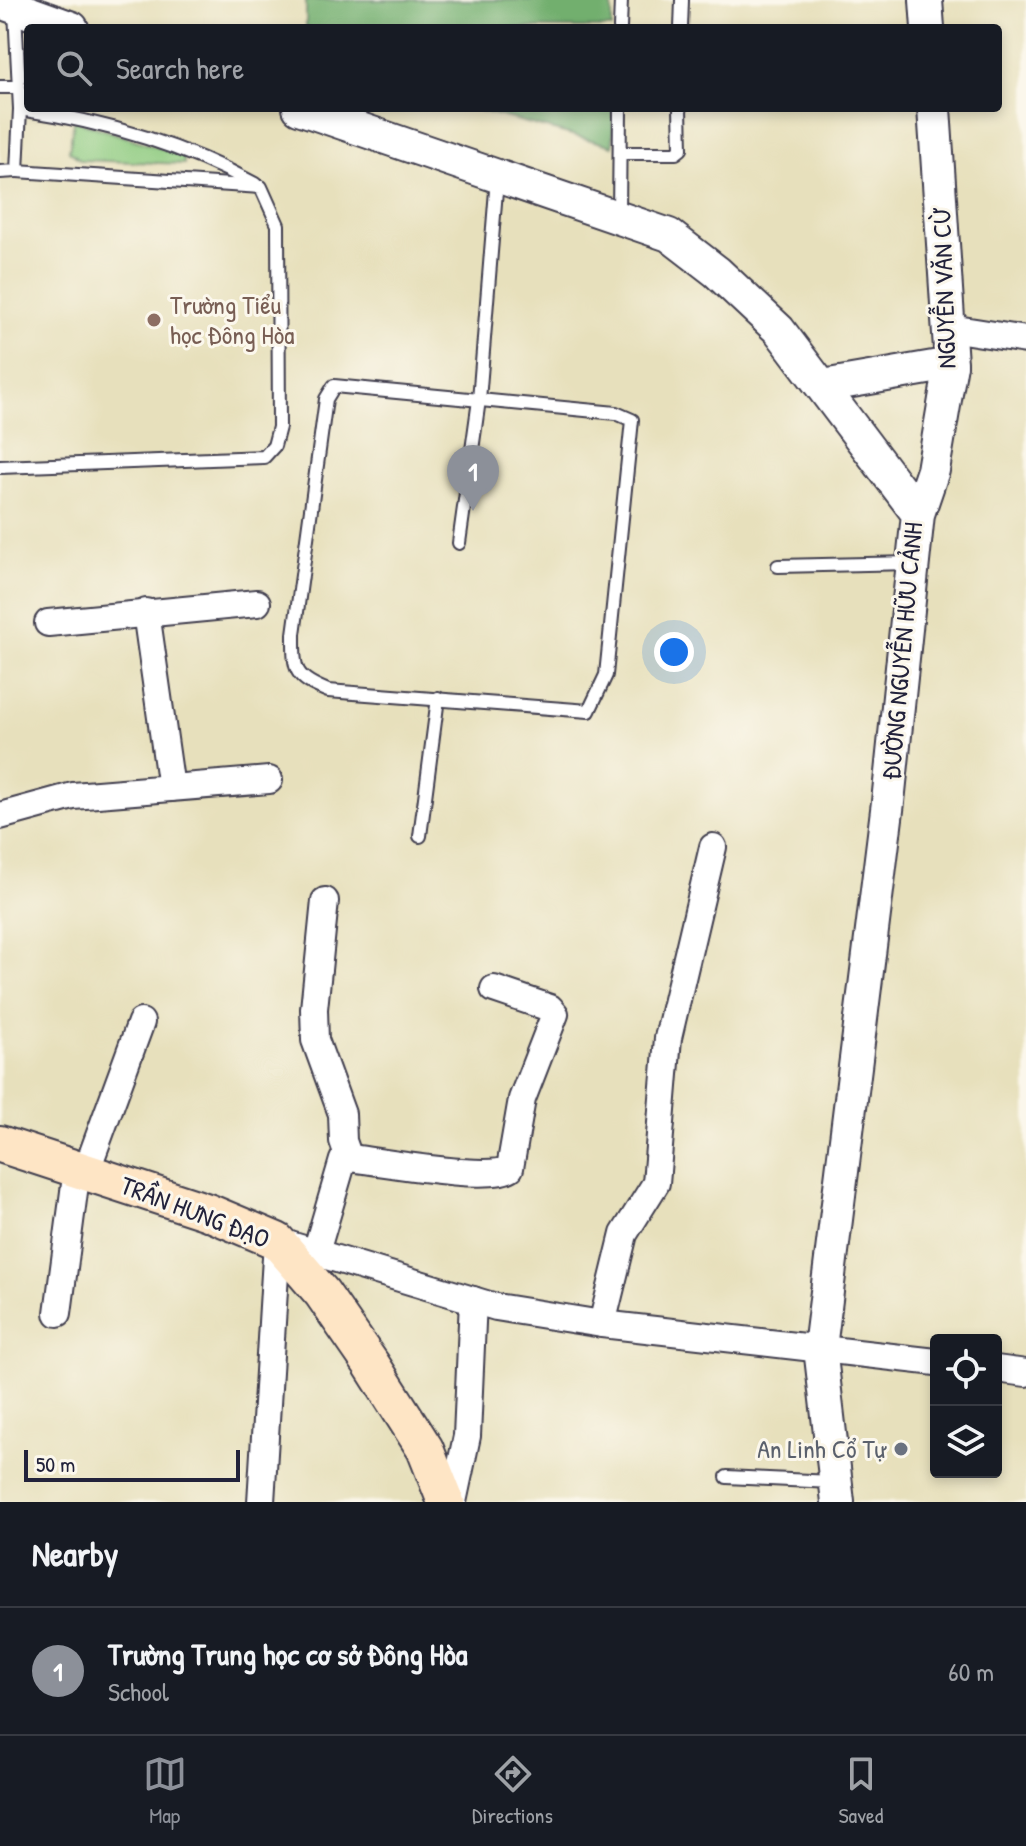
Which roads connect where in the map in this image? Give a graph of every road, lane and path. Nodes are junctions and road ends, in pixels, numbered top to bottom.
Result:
1 (621, 0) edge
2 (682, 0) edge
3 (926, 0) edge
4 (8, 5) edge
5 (61, 24) edge
6 (620, 24) edge
7 (681, 24) edge
8 (928, 24) edge
9 (0, 87) edge
10 (17, 87) junction
11 (20, 109) junction
12 (24, 110) edge
13 (40, 112) edge
14 (310, 112) edge
15 (620, 112) edge
16 (680, 112) edge
17 (934, 112) edge
18 (620, 153) junction
19 (17, 171) junction
20 (0, 172) edge
21 (497, 178) junction
22 (261, 187) junction
23 (619, 215) junction
24 (950, 328) junction
25 (1026, 340) edge
26 (951, 364) junction
27 (823, 386) junction
28 (479, 400) junction
29 (0, 467) edge
30 (918, 514) junction
31 (459, 543) dead end
32 (911, 563) junction
33 (778, 566) dead end
34 (257, 603) dead end
35 (146, 612) junction
36 (48, 623) dead end
37 (438, 698) junction
38 (269, 780) dead end
39 (171, 788) junction
40 (0, 816) edge
41 (420, 836) dead end
42 (713, 847) dead end
43 (325, 901) dead end
44 (494, 989) dead end
45 (141, 1022) dead end
46 (0, 1144) edge
47 (349, 1158) junction
48 (82, 1171) junction
49 (277, 1241) junction
50 (316, 1252) junction
51 (473, 1300) junction
52 (58, 1313) dead end
53 (602, 1324) junction
54 (820, 1348) junction
55 (930, 1361) edge
56 (1002, 1370) edge
57 (1026, 1373) edge
58 (727, 1477) dead end
59 (837, 1492) edge
60 (261, 1502) edge
61 (446, 1502) edge
62 (453, 1502) edge

1 - 6 lane
2 - 7 lane
3 - 8 street
4 - 5 street
4 - 10 lane
9 - 10 lane
10 - 11 lane
11 - 12 lane
11 - 19 lane
13 - 22 lane
14 - 21 street, ĐƯỜNG NGUYỄN HỮU CẢNH
15 - 18 lane
16 - 18 lane
17 - 24 street, NGUYỄN VĂN CỪ
18 - 23 lane
19 - 20 lane
19 - 22 lane
21 - 23 street, ĐƯỜNG NGUYỄN HỮU CẢNH
21 - 28 lane
22 - 29 lane
23 - 27 street, ĐƯỜNG NGUYỄN HỮU CẢNH
24 - 25 street
24 - 26 street, NGUYỄN VĂN CỪ
26 - 27 street
26 - 30 street, NGUYỄN VĂN CỪ
27 - 30 street, ĐƯỜNG NGUYỄN HỮU CẢNH
28 - 31 lane
28 - 37 lane
28 - 37 lane
30 - 32 street, ĐƯỜNG NGUYỄN HỮU CẢNH
32 - 33 lane
32 - 54 street, ĐƯỜNG NGUYỄN HỮU CẢNH
34 - 35 street
35 - 36 street
35 - 39 street
37 - 41 lane
38 - 39 street
39 - 40 street
42 - 53 street
43 - 47 street
44 - 47 street
45 - 48 street
46 - 48 main road, TRẦN HƯNG ĐẠO
47 - 50 street
48 - 49 main road, TRẦN HƯNG ĐẠO
48 - 52 street
49 - 50 street
49 - 60 street
49 - 61 main road, TRẦN HƯNG ĐẠO
50 - 51 street
51 - 53 street
51 - 62 street
53 - 54 street
54 - 55 street
54 - 59 street, ĐƯỜNG NGUYỄN HỮU CẢNH
56 - 57 street
58 - 59 lane

